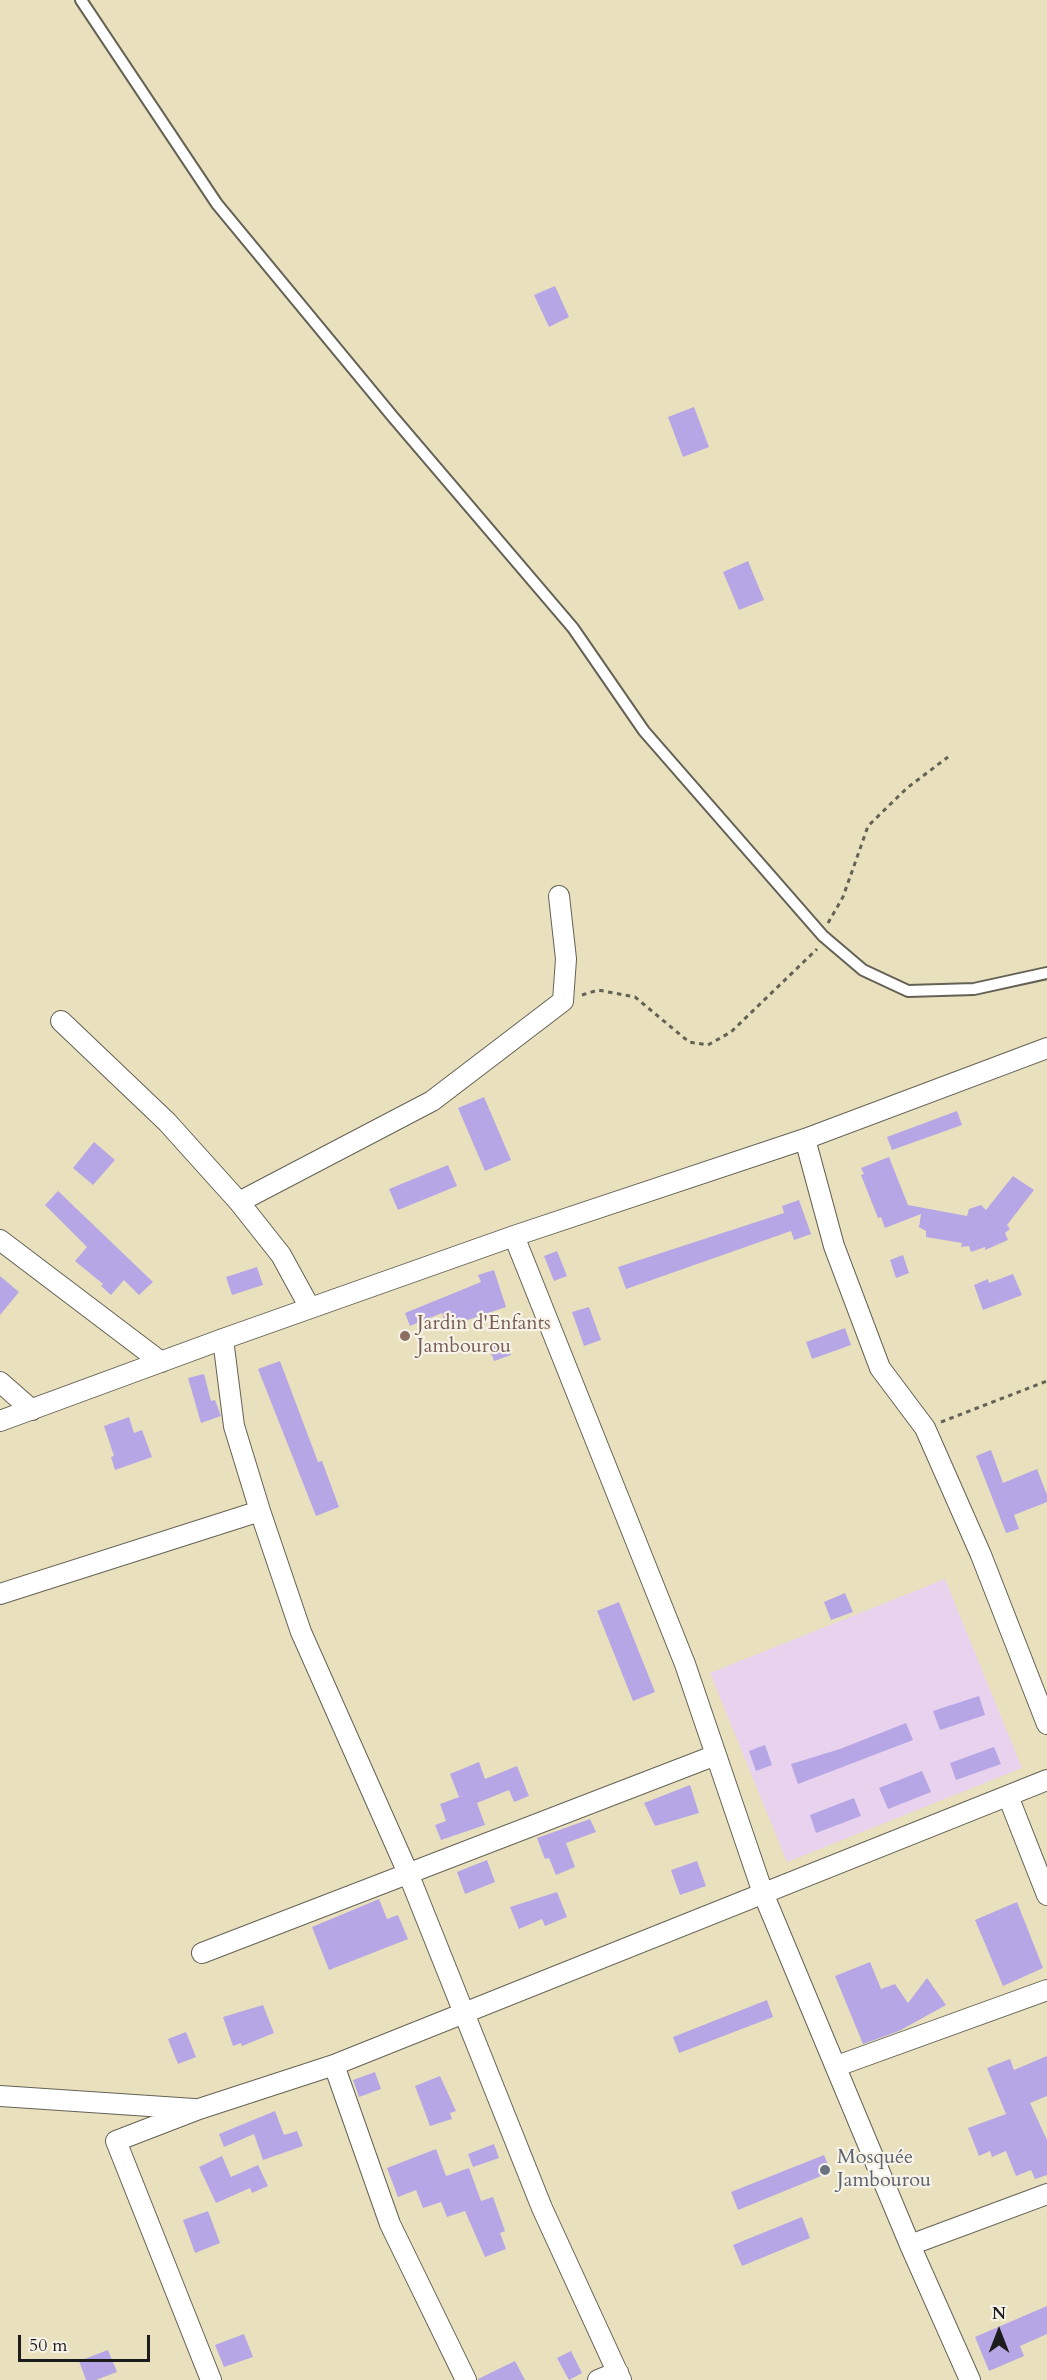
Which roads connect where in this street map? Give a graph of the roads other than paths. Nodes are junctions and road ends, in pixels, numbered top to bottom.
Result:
1 (81, 0) edge
2 (559, 896) dead end
3 (1047, 973) edge
4 (61, 1021) dead end
5 (1047, 1048) edge
6 (805, 1139) junction
7 (239, 1202) junction
8 (514, 1236) junction
9 (0, 1240) edge
10 (310, 1308) junction
11 (223, 1339) junction
12 (161, 1362) junction
13 (0, 1382) edge
14 (32, 1410) junction
15 (0, 1421) edge
16 (260, 1511) junction
17 (0, 1594) edge
18 (1047, 1724) edge
19 (716, 1755) junction
20 (1047, 1780) edge
21 (1008, 1797) junction
22 (408, 1873) junction
23 (1046, 1888) edge
24 (763, 1893) junction
25 (202, 1953) dead end
26 (1047, 1990) edge
27 (466, 2012) junction
28 (334, 2065) junction
29 (837, 2066) junction
30 (0, 2096) edge
31 (199, 2109) junction
32 (1047, 2194) edge
33 (910, 2245) junction
34 (619, 2376) edge
35 (211, 2380) edge
36 (466, 2380) edge
37 (598, 2380) edge
38 (970, 2380) edge

1 - 3 lane
2 - 7 street
4 - 7 street
5 - 6 street
6 - 8 street
6 - 18 street
7 - 10 street
8 - 10 street
8 - 19 street
9 - 12 street
10 - 11 street
11 - 12 street
11 - 16 street
12 - 14 street
13 - 14 street
14 - 15 street
16 - 17 street
16 - 22 street
19 - 22 street
19 - 24 street
20 - 21 street
21 - 23 street
21 - 24 street
22 - 25 street
22 - 27 street
24 - 27 street
24 - 29 street
26 - 29 street
27 - 28 street
27 - 34 street
28 - 31 street
28 - 36 street
29 - 33 street
30 - 31 street
31 - 35 street
32 - 33 street
33 - 38 street
34 - 37 street

